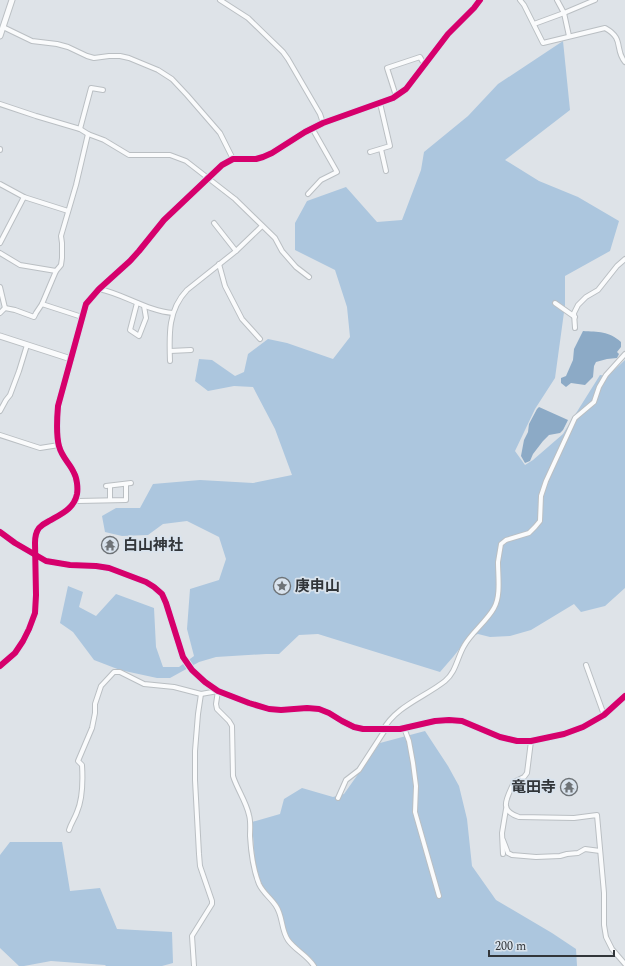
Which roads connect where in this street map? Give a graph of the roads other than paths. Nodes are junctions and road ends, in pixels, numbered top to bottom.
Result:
1 (12, 0) edge
2 (220, 0) edge
3 (480, 0) edge
4 (520, 0) edge
5 (557, 0) edge
6 (595, 0) edge
7 (564, 13) junction
8 (534, 24) junction
9 (2, 27) edge
10 (0, 36) edge
11 (570, 36) junction
12 (625, 62) edge
13 (424, 64) junction
14 (102, 90) dead end
15 (396, 96) junction
16 (380, 103) junction
17 (0, 104) edge
18 (323, 123) junction
19 (80, 128) junction
20 (312, 128) junction
21 (88, 134) junction
22 (381, 149) junction
23 (370, 152) dead end
24 (234, 159) junction
25 (386, 171) dead end
26 (208, 179) junction
27 (0, 184) edge
28 (308, 194) dead end
29 (24, 197) junction
30 (68, 211) junction
31 (214, 224) dead end
32 (262, 226) junction
33 (0, 243) edge
34 (236, 251) junction
35 (0, 253) edge
36 (625, 259) edge
37 (219, 264) junction
38 (56, 271) junction
39 (309, 277) dead end
40 (0, 287) edge
41 (98, 289) junction
42 (137, 303) junction
43 (555, 303) dead end
44 (42, 304) junction
45 (144, 306) junction
46 (5, 308) junction
47 (0, 313) edge
48 (173, 313) junction
49 (82, 317) junction
50 (574, 317) junction
51 (575, 328) dead end
52 (0, 336) edge
53 (260, 339) dead end
54 (27, 345) junction
55 (191, 350) dead end
56 (170, 351) junction
57 (625, 354) edge
58 (71, 359) junction
59 (170, 361) dead end
60 (0, 411) edge
61 (0, 435) edge
62 (59, 445) junction
63 (131, 483) dead end
64 (126, 484) junction
65 (75, 500) junction
66 (110, 500) junction
67 (0, 532) edge
68 (35, 555) junction
69 (586, 665) dead end
70 (0, 666) edge
71 (218, 691) junction
72 (201, 694) junction
73 (625, 696) edge
74 (604, 715) junction
75 (404, 728) junction
76 (384, 730) junction
77 (531, 741) junction
78 (509, 780) dead end
79 (514, 782) junction
80 (338, 798) dead end
81 (506, 809) junction
82 (69, 830) dead end
83 (502, 840) junction
84 (600, 851) junction
85 (503, 854) dead end
86 (439, 896) dead end
87 (625, 964) edge
88 (194, 966) edge
89 (314, 966) edge

1 - 9 street
2 - 18 street
3 - 13 street
4 - 8 street
5 - 7 street
6 - 7 street
7 - 8 street
7 - 11 street
8 - 11 street
9 - 10 street
9 - 24 street
11 - 12 street
13 - 15 street
13 - 15 street
14 - 19 street
15 - 16 street
16 - 18 street
16 - 22 street
17 - 19 street
18 - 20 street
19 - 21 street
20 - 24 street
20 - 28 street
21 - 26 street
21 - 30 street
22 - 23 street
22 - 25 street
24 - 26 street
26 - 32 street
26 - 41 street
27 - 29 street
29 - 30 street
29 - 33 street
30 - 38 street
31 - 34 street
32 - 34 street
32 - 39 street
34 - 37 street
35 - 38 street
36 - 50 street
37 - 48 street
37 - 53 street
38 - 44 street
40 - 46 street
41 - 42 street
41 - 49 street
42 - 45 street
42 - 45 street
43 - 50 street
44 - 46 street
44 - 49 street
45 - 48 street
46 - 47 street
48 - 56 street
49 - 58 street
50 - 51 street
52 - 54 street
54 - 58 street
54 - 60 street
55 - 56 street
56 - 59 street
57 - 76 street
58 - 62 street
61 - 62 street
62 - 65 street
63 - 64 street
64 - 66 street
64 - 66 street
65 - 66 street
65 - 68 street
67 - 68 street
68 - 70 street
68 - 71 street
69 - 74 street
71 - 72 street
71 - 76 street
71 - 89 street
72 - 82 street
72 - 88 street
73 - 74 street
74 - 77 street
75 - 76 street
75 - 77 street
75 - 86 street
76 - 80 street
77 - 79 street
78 - 79 street
79 - 81 street
81 - 83 street
81 - 84 street
83 - 84 street
83 - 85 street
84 - 87 street

